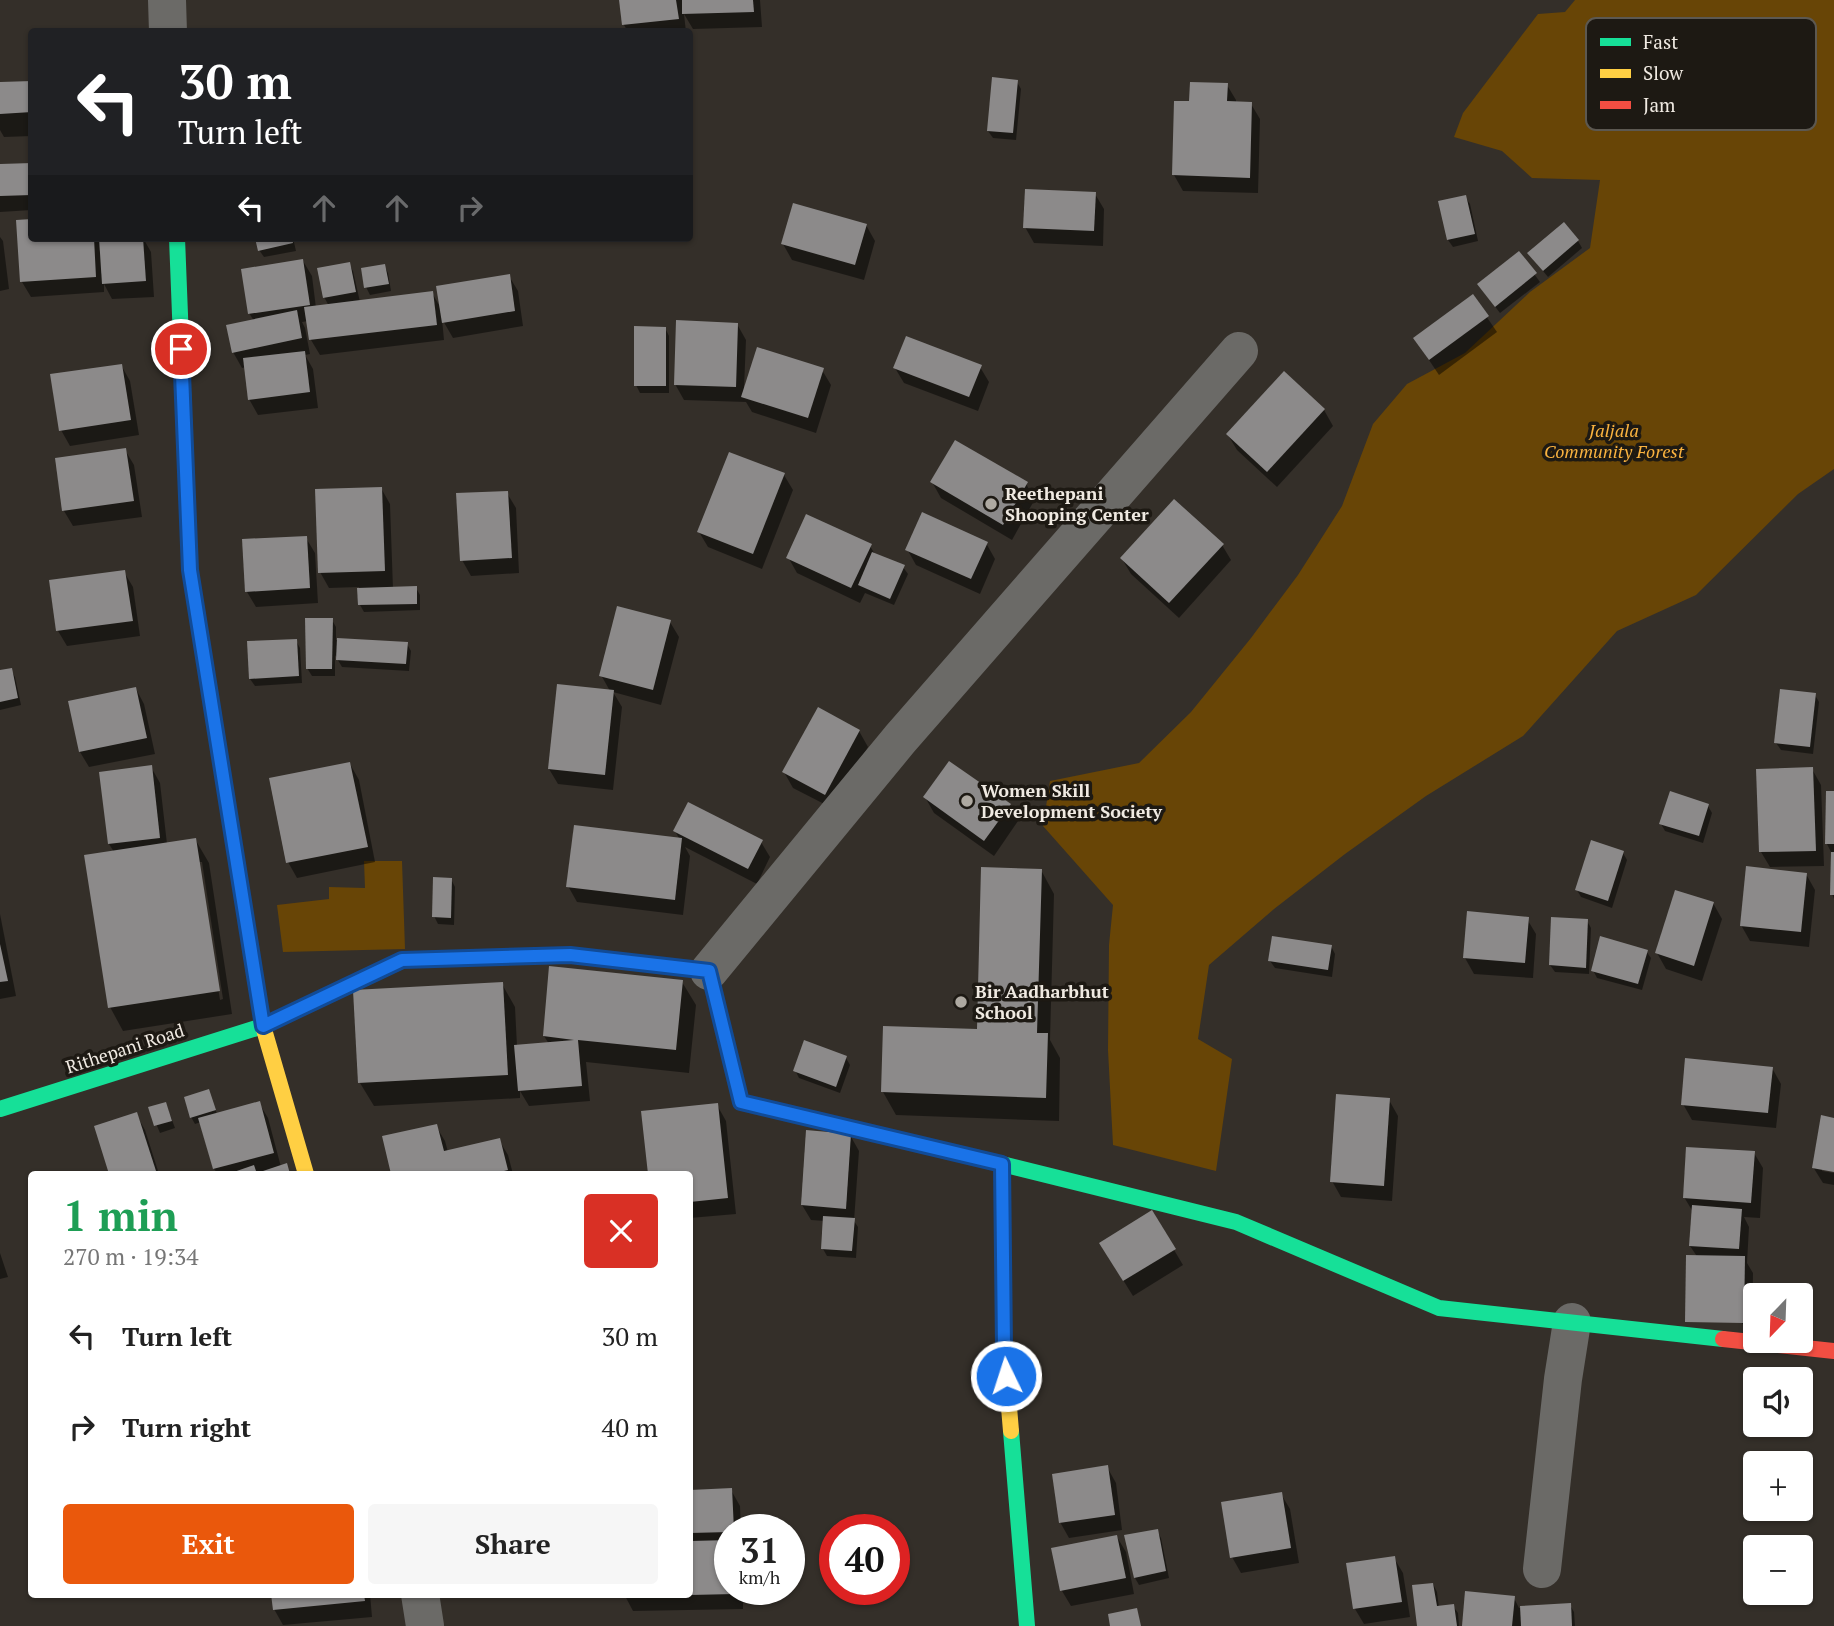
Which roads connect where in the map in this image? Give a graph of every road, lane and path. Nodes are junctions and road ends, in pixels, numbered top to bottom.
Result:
1 (167, 0) edge
2 (168, 28) edge
3 (177, 242) edge
4 (1239, 351) dead end
5 (709, 971) junction
6 (263, 1026) junction
7 (0, 1109) edge
8 (1002, 1164) junction
9 (305, 1171) edge
10 (1572, 1322) junction
11 (1834, 1351) edge
12 (1542, 1569) dead end
13 (421, 1598) edge
14 (425, 1626) edge
15 (1027, 1626) edge

1 - 2 street
3 - 6 street
4 - 5 street
5 - 6 street, Rithepani Road
5 - 8 street
6 - 7 street, Rithepani Road
6 - 9 street
8 - 10 street
8 - 15 street
10 - 11 street
10 - 12 street
13 - 14 street

